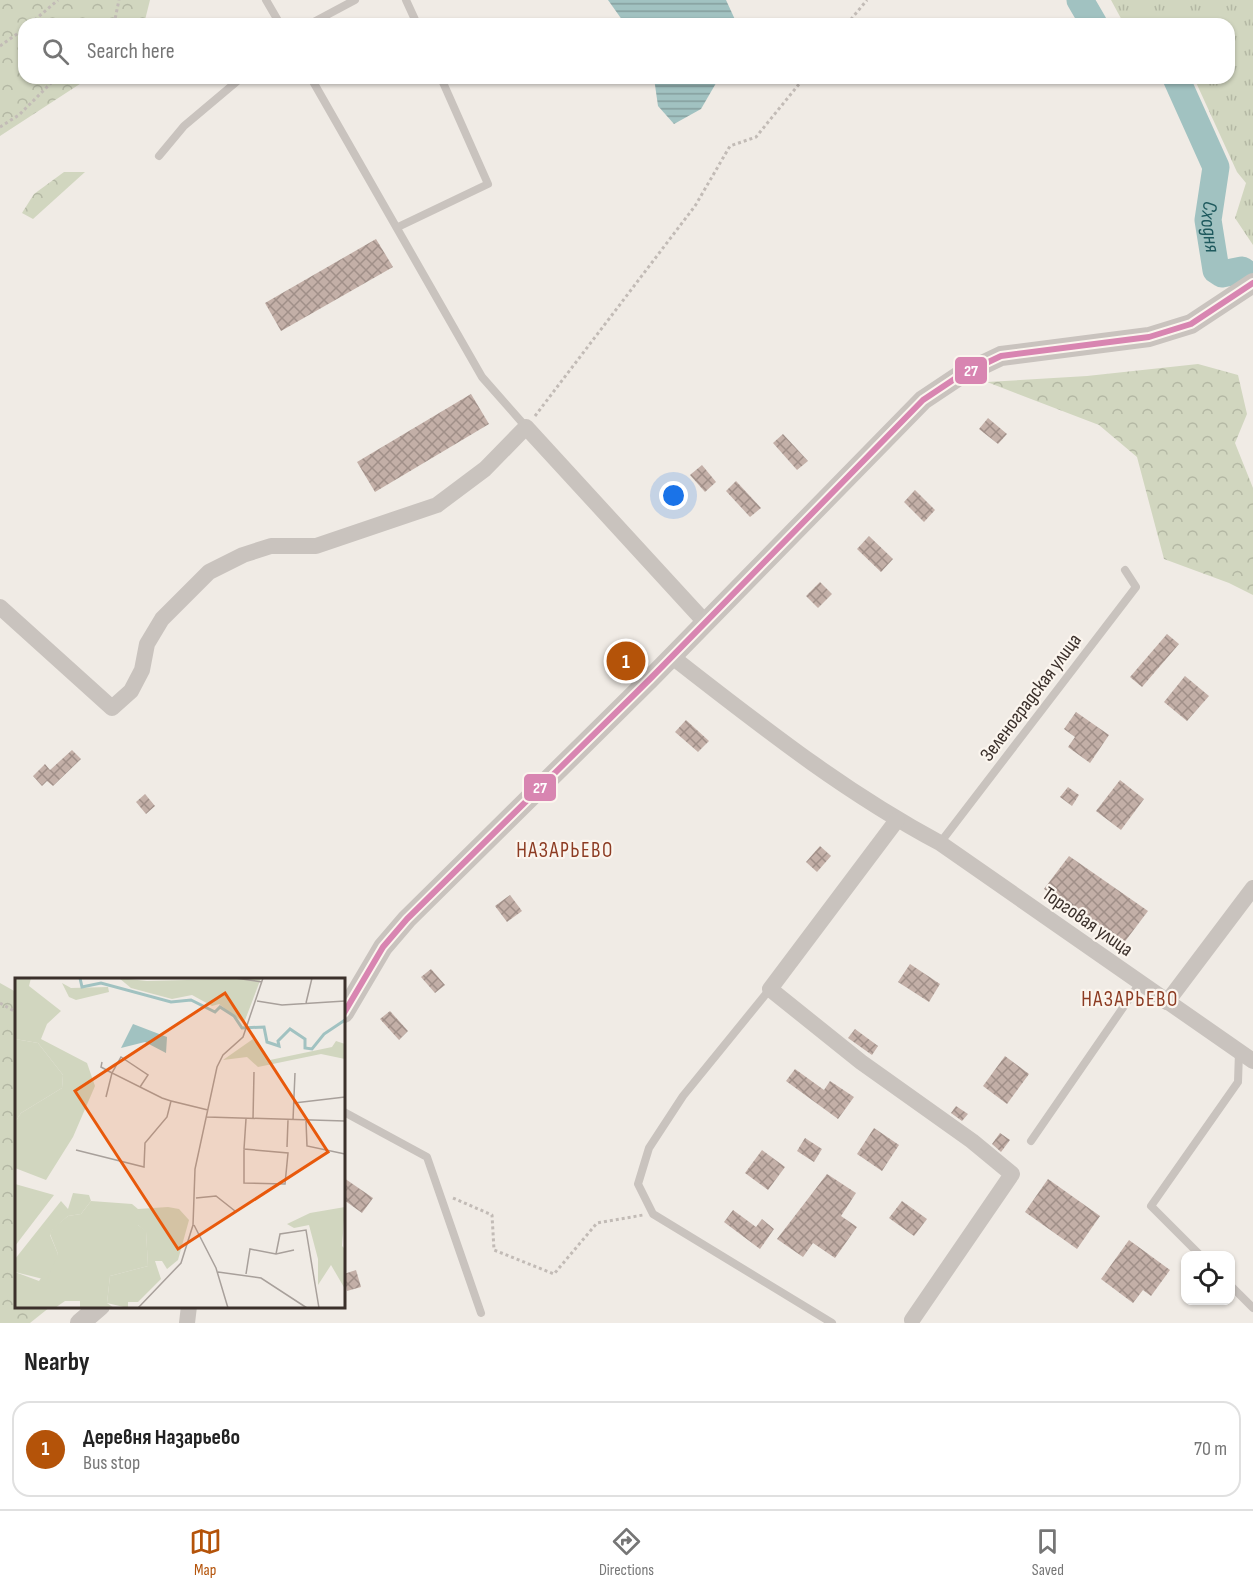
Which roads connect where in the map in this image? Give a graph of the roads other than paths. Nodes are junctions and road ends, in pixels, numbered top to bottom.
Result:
1 (266, 0) edge
2 (355, 0) edge
3 (406, 0) edge
4 (276, 18) edge
5 (321, 18) edge
6 (414, 18) edge
7 (234, 84) edge
8 (315, 84) edge
9 (444, 84) edge
10 (159, 156) dead end
11 (398, 226) junction
12 (1249, 287) edge
13 (526, 427) junction
14 (1125, 570) dead end
15 (0, 607) edge
16 (704, 621) junction
17 (671, 656) junction
18 (897, 820) junction
19 (940, 843) junction
20 (1253, 888) edge
21 (1247, 909) edge
22 (1140, 984) junction
23 (770, 989) junction
24 (1167, 1002) junction
25 (345, 1011) edge
26 (1246, 1056) edge
27 (345, 1113) edge
28 (1031, 1141) dead end
29 (1195, 1251) edge
30 (1235, 1291) edge
31 (98, 1308) edge
32 (189, 1308) edge
33 (1253, 1308) edge
34 (481, 1313) dead end
35 (910, 1322) edge
36 (80, 1323) edge
37 (187, 1323) edge
38 (832, 1323) edge

1 - 4 lane
2 - 5 lane
3 - 6 lane
7 - 10 lane
8 - 11 lane
9 - 11 lane
11 - 13 lane
12 - 16 street
13 - 15 street
13 - 16 street
14 - 19 lane, Зеленоградская улица
16 - 17 street
17 - 18 street, Торговая улица
17 - 25 street
18 - 19 street, Торговая улица
18 - 23 street
19 - 22 street, Торговая улица
20 - 21 street
21 - 24 street
22 - 24 street, Торговая улица
22 - 28 lane
23 - 35 street
23 - 38 lane
24 - 26 street, Торговая улица
26 - 29 lane
27 - 34 lane
30 - 33 lane
31 - 36 street
32 - 37 street

